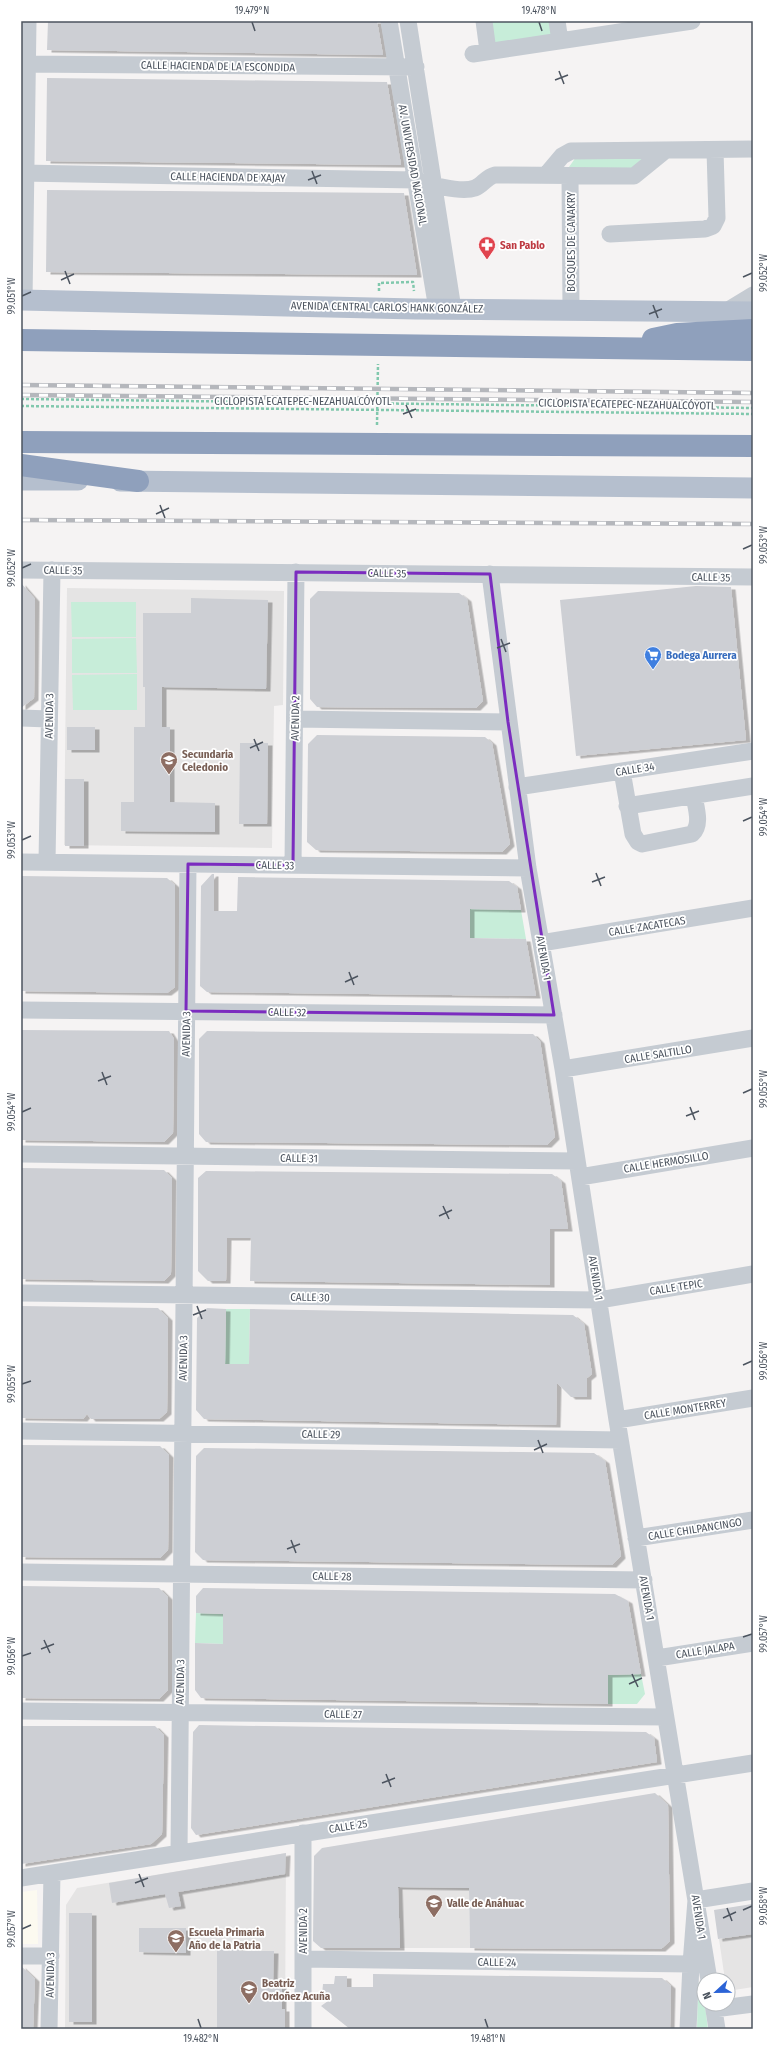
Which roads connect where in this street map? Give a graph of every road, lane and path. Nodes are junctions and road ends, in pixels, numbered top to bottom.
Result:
1 (28, 21) edge
2 (389, 21) edge
3 (408, 21) edge
4 (484, 21) edge
5 (557, 21) edge
6 (692, 21) edge
7 (560, 41) junction
8 (24, 64) edge
9 (397, 67) junction
10 (416, 67) junction
11 (753, 149) edge
12 (666, 150) junction
13 (715, 150) junction
14 (24, 173) edge
15 (546, 175) junction
16 (570, 176) junction
17 (416, 180) junction
18 (434, 185) junction
19 (610, 234) dead end
20 (413, 282) dead end
21 (753, 295) edge
22 (379, 299) dead end
23 (23, 300) edge
24 (445, 309) junction
25 (571, 309) junction
26 (725, 312) junction
27 (753, 312) edge
28 (753, 330) edge
29 (21, 340) edge
30 (632, 348) junction
31 (753, 350) edge
32 (378, 360) dead end
33 (21, 399) edge
34 (21, 406) edge
35 (753, 408) edge
36 (753, 414) edge
37 (377, 430) dead end
38 (21, 442) edge
39 (753, 446) edge
40 (21, 465) edge
41 (21, 480) edge
42 (138, 481) junction
43 (753, 488) edge
44 (21, 570) edge
45 (52, 570) junction
46 (296, 572) junction
47 (490, 574) junction
48 (753, 577) edge
49 (21, 718) edge
50 (49, 719) junction
51 (295, 719) junction
52 (508, 722) junction
53 (753, 751) edge
54 (622, 771) junction
55 (753, 786) edge
56 (517, 787) junction
57 (694, 796) junction
58 (627, 806) junction
59 (21, 862) edge
60 (47, 862) junction
61 (188, 864) junction
62 (293, 865) junction
63 (528, 868) junction
64 (753, 908) edge
65 (542, 943) junction
66 (21, 1010) edge
67 (186, 1011) junction
68 (554, 1015) junction
69 (753, 1038) edge
70 (563, 1069) junction
71 (753, 1148) edge
72 (21, 1154) edge
73 (185, 1156) junction
74 (579, 1169) junction
75 (753, 1274) edge
76 (21, 1293) edge
77 (184, 1295) junction
78 (600, 1300) junction
79 (753, 1398) edge
80 (617, 1420) junction
81 (21, 1431) edge
82 (183, 1432) junction
83 (620, 1440) junction
84 (753, 1520) edge
85 (636, 1538) junction
86 (21, 1572) edge
87 (181, 1574) junction
88 (644, 1580) junction
89 (753, 1643) edge
90 (657, 1658) junction
91 (21, 1711) edge
92 (180, 1712) junction
93 (665, 1717) junction
94 (753, 1763) edge
95 (674, 1774) junction
96 (303, 1833) junction
97 (179, 1853) junction
98 (52, 1873) junction
99 (21, 1878) edge
100 (753, 1891) edge
101 (696, 1900) junction
102 (21, 1956) edge
103 (51, 1956) junction
104 (303, 1959) junction
105 (691, 1964) junction
106 (708, 1972) edge
107 (753, 2004) edge
108 (736, 2005) edge
109 (714, 2012) edge
110 (49, 2029) edge
111 (303, 2029) edge
112 (688, 2029) edge
113 (716, 2029) edge

1 - 8 street
2 - 9 street, AV. UNIVERSIDAD NACIONAL
3 - 10 street, AV. UNIVERSIDAD NACIONAL
4 - 7 street
5 - 7 street
6 - 7 street
8 - 9 street, CALLE HACIENDA DE LA ESCONDIDA
8 - 14 street
9 - 10 street, CALLE HACIENDA DE LA ESCONDIDA
9 - 17 street, AV. UNIVERSIDAD NACIONAL
10 - 18 street, AV. UNIVERSIDAD NACIONAL
11 - 13 street
12 - 13 street
12 - 15 street
12 - 16 street, BOSQUES DE CANAKRY
13 - 19 street
14 - 17 street, CALLE HACIENDA DE XAJAY
14 - 23 street
15 - 16 street, BOSQUES DE CANAKRY
15 - 18 street, BOSQUES DE CANAKRY
16 - 25 street, BOSQUES DE CANAKRY
17 - 18 street, CALLE HACIENDA DE XAJAY
17 - 24 street, AV. UNIVERSIDAD NACIONAL
18 - 24 street, AV. UNIVERSIDAD NACIONAL
20 - 22 path
21 - 26 street
23 - 24 main road, AVENIDA CENTRAL CARLOS HANK GONZÁLEZ
24 - 25 main road, AVENIDA CENTRAL CARLOS HANK GONZÁLEZ
25 - 26 main road, AVENIDA CENTRAL CARLOS HANK GONZÁLEZ
26 - 27 main road, AVENIDA CENTRAL CARLOS HANK GONZÁLEZ
28 - 30 highway
29 - 30 highway
30 - 31 highway
32 - 37 path
33 - 35 path
34 - 36 path, CICLOPISTA ECATEPEC-NEZAHUALCÓYOTL
38 - 39 highway
40 - 42 highway
41 - 42 main road
42 - 43 main road
44 - 45 street, CALLE 35
45 - 46 street, CALLE 35
45 - 50 street, AVENIDA 3
46 - 47 street, CALLE 35
46 - 51 street, AVENIDA 2
47 - 48 street, CALLE 35
47 - 52 street, AVENIDA 1
49 - 50 street
50 - 60 street, AVENIDA 3
51 - 52 street
51 - 62 street, AVENIDA 2
52 - 56 street, AVENIDA 1
53 - 54 street, CALLE 34
54 - 56 street, CALLE 34
54 - 58 street
55 - 57 street
56 - 63 street, AVENIDA 1
57 - 58 street
57 - 58 street
59 - 60 street, CALLE 33
60 - 61 street, CALLE 33
61 - 62 street, CALLE 33
61 - 67 street, AVENIDA 3
62 - 63 street, CALLE 33
63 - 65 street, AVENIDA 1
64 - 65 street, CALLE ZACATECAS
65 - 68 street, AVENIDA 1
66 - 67 street, CALLE 32
67 - 68 street, CALLE 32
67 - 73 street, AVENIDA 3
68 - 70 street, AVENIDA 1
69 - 70 street, CALLE SALTILLO
70 - 74 street, AVENIDA 1
71 - 74 street, CALLE HERMOSILLO
72 - 73 street, CALLE 31
73 - 74 street, CALLE 31
73 - 77 street, AVENIDA 3
74 - 78 street, AVENIDA 1
75 - 78 street, CALLE TEPIC
76 - 77 street, CALLE 30
77 - 78 street, CALLE 30
77 - 82 street, AVENIDA 3
78 - 80 street, AVENIDA 1
79 - 80 street, CALLE MONTERREY
80 - 83 street, AVENIDA 1
81 - 82 street, CALLE 29
82 - 83 street, CALLE 29
82 - 87 street, AVENIDA 3
83 - 85 street, AVENIDA 1
84 - 85 street, CALLE CHILPANCINGO
85 - 88 street, AVENIDA 1
86 - 87 street, CALLE 28
87 - 88 street, CALLE 28
87 - 92 street, AVENIDA 3
88 - 90 street, AVENIDA 1
89 - 90 street, CALLE JALAPA
90 - 93 street, AVENIDA 1
91 - 92 street, CALLE 27
92 - 93 street, CALLE 27
92 - 97 street, AVENIDA 3
93 - 95 street, AVENIDA 1
94 - 95 street, CALLE 25
95 - 96 street, CALLE 25
95 - 101 street, AVENIDA 1
96 - 97 street, CALLE 25
96 - 104 street, AVENIDA 2
97 - 98 street, CALLE 25
98 - 99 street, CALLE 25
98 - 103 street, AVENIDA 3
100 - 101 street
101 - 105 street
101 - 106 street, AVENIDA 1
102 - 103 street
103 - 110 street, AVENIDA 3
104 - 105 street, CALLE 24
104 - 111 street, AVENIDA 2
105 - 112 street
107 - 108 street
109 - 113 street

